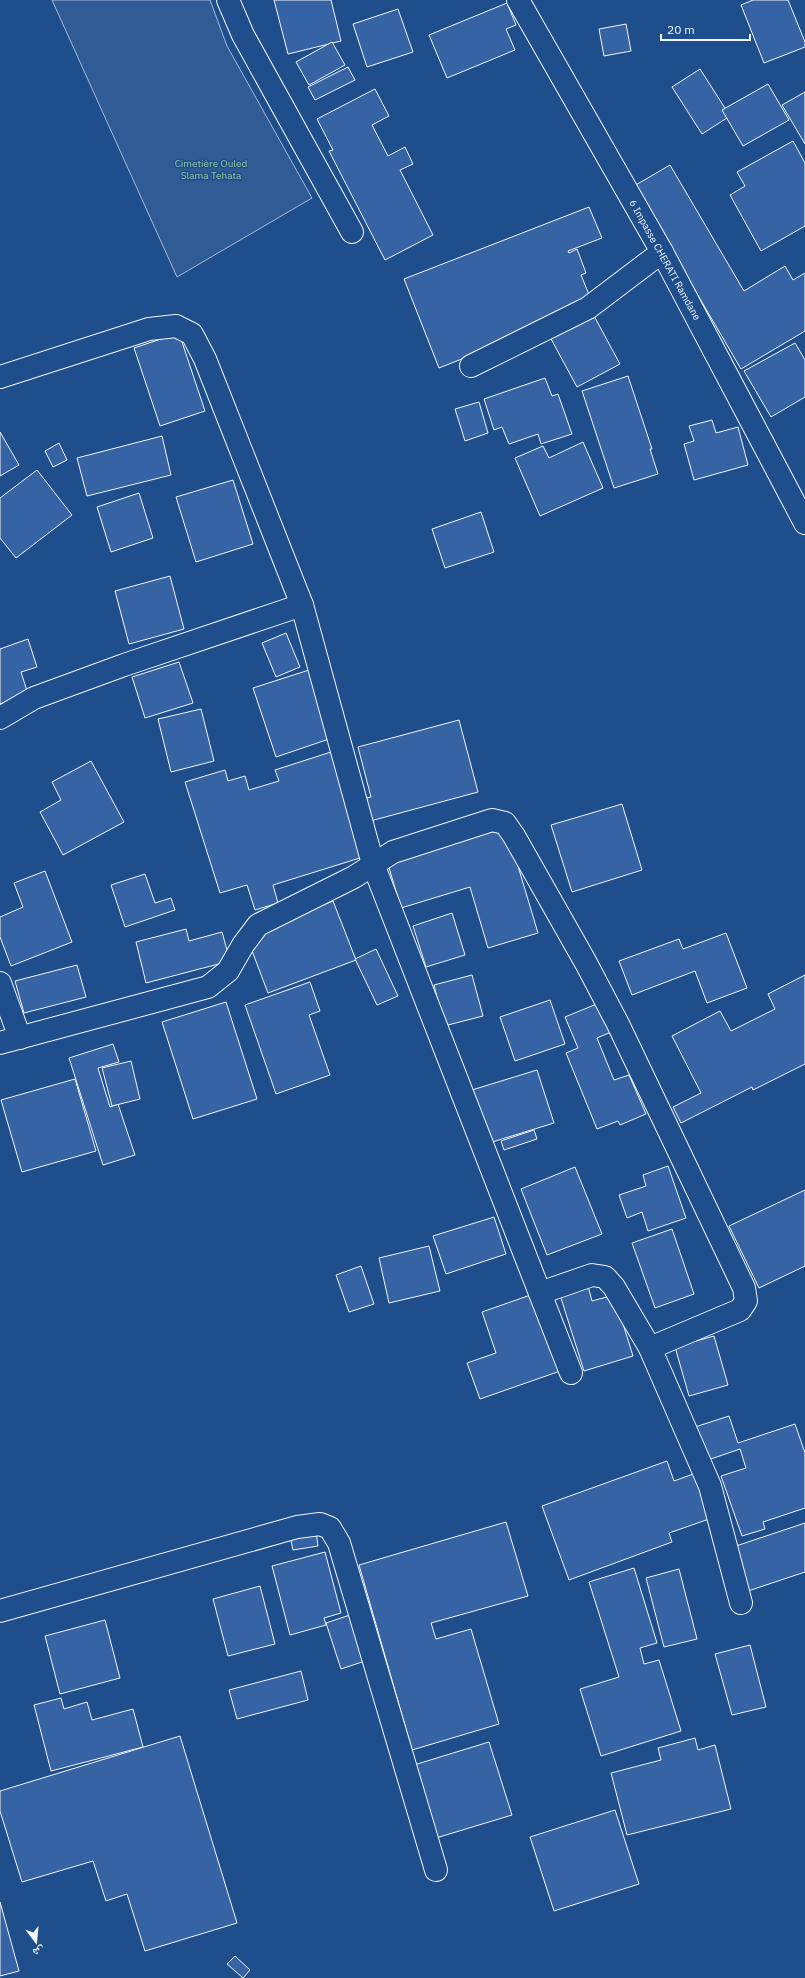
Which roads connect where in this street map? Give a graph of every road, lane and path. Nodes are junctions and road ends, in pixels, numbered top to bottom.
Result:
1 (228, 0) edge
2 (518, 0) edge
3 (352, 232) dead end
4 (662, 252) junction
5 (471, 366) dead end
6 (0, 377) edge
7 (805, 523) edge
8 (302, 605) junction
9 (0, 718) edge
10 (373, 864) junction
11 (0, 983) edge
12 (10, 1040) edge
13 (540, 1293) junction
14 (650, 1348) junction
15 (571, 1373) dead end
16 (741, 1603) dead end
17 (0, 1611) edge
18 (436, 1870) dead end

1 - 3 street
2 - 4 street, 6 Impasse CHERATI Ramdane
4 - 5 street
4 - 7 street, 6 Impasse CHERATI Ramdane
6 - 8 street
8 - 9 street
8 - 10 street
10 - 12 street
10 - 13 street
10 - 14 street
11 - 12 street
13 - 14 street
13 - 15 street
14 - 16 street
17 - 18 street

